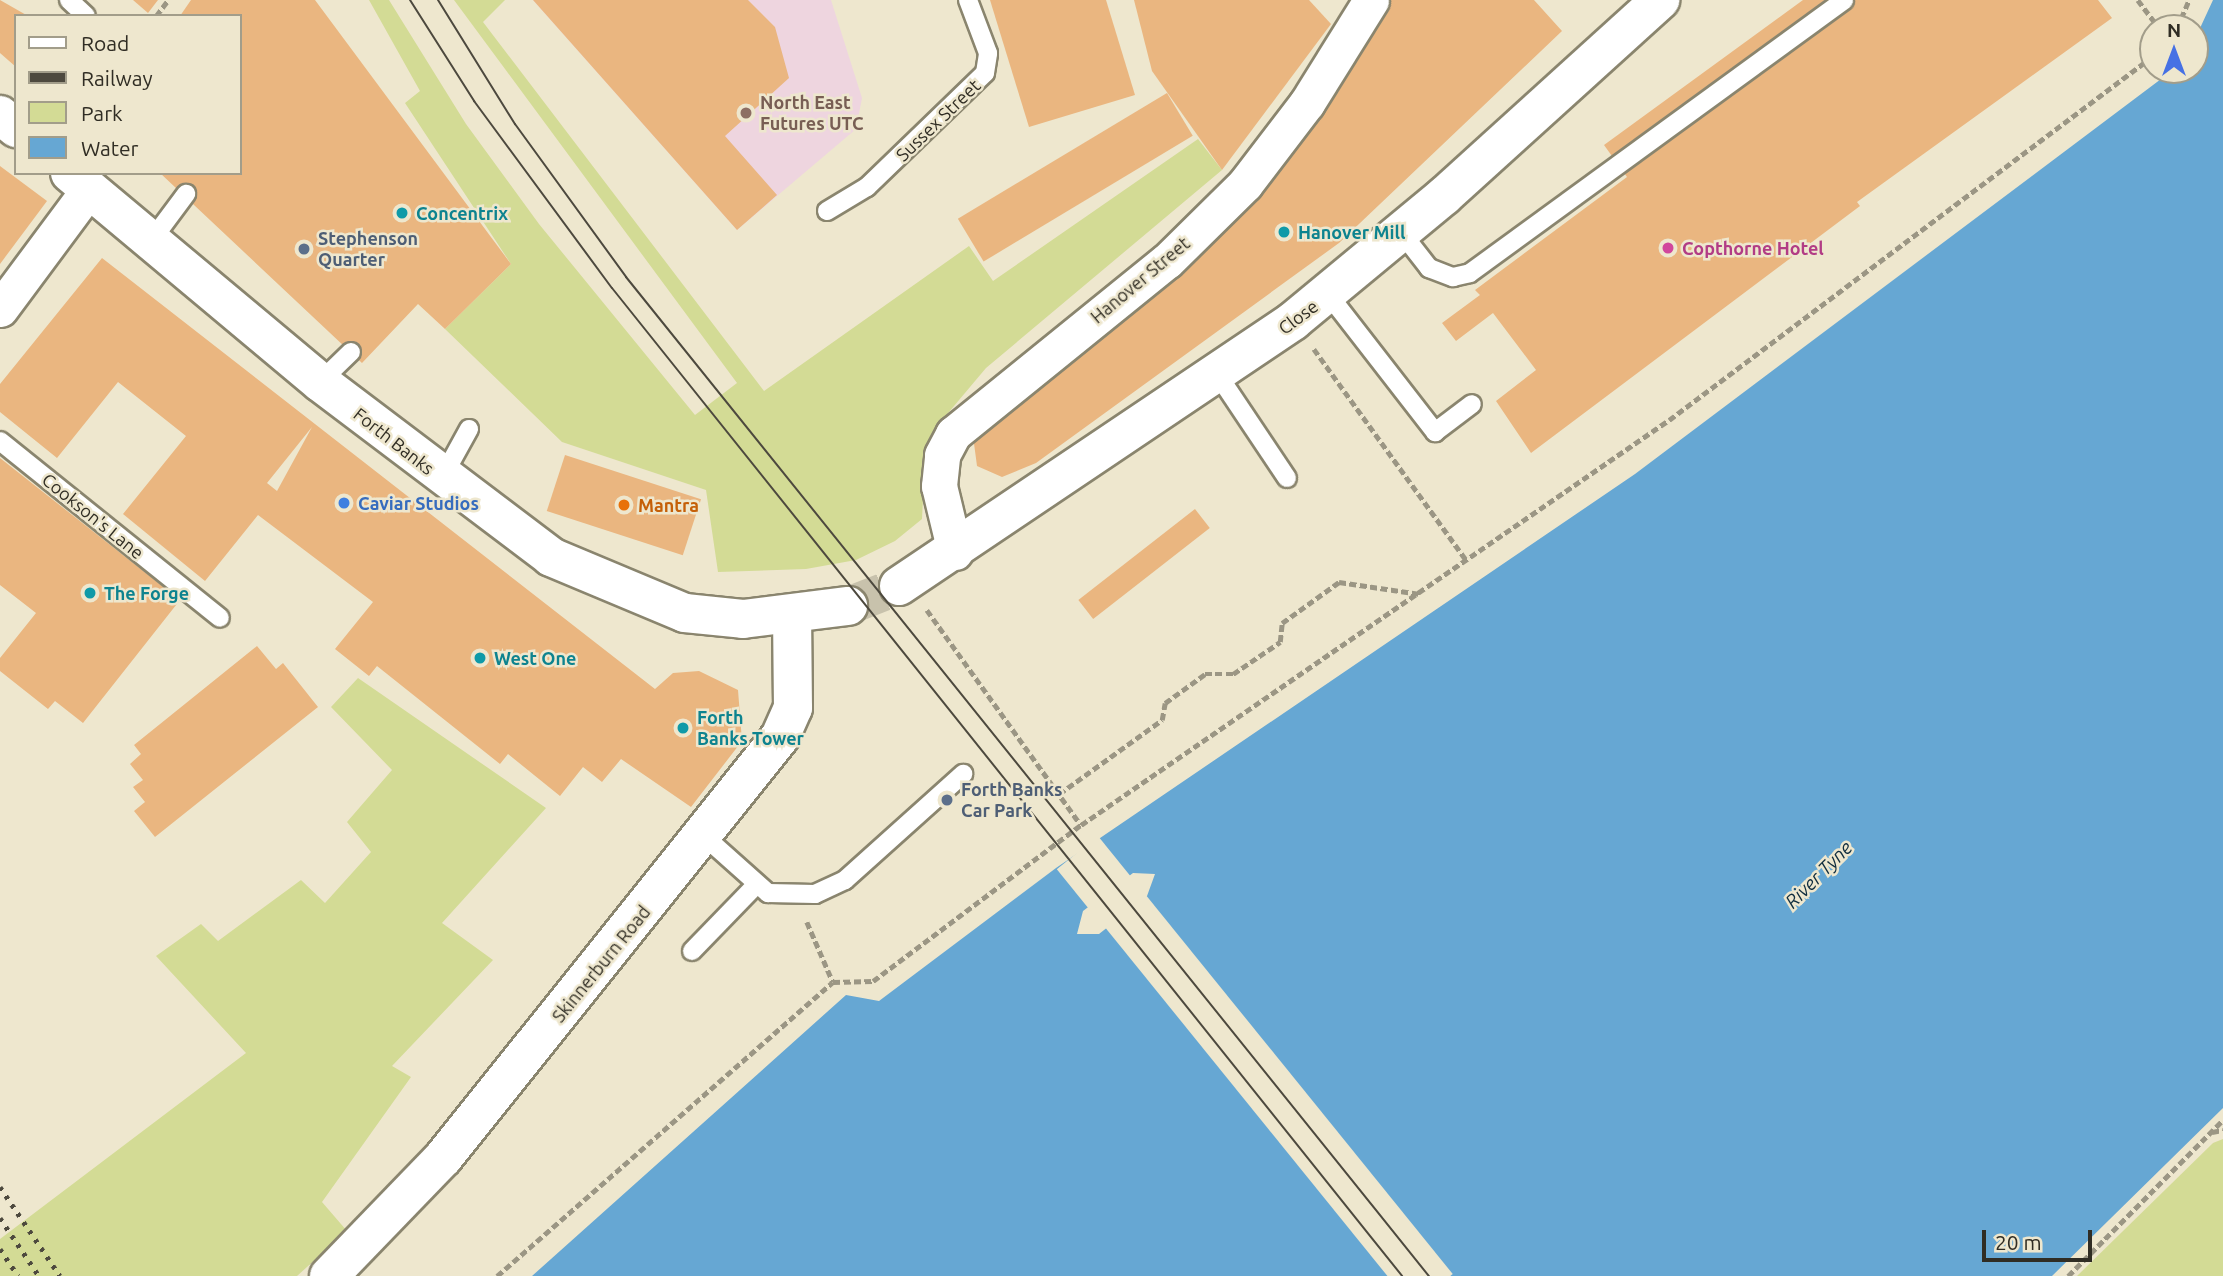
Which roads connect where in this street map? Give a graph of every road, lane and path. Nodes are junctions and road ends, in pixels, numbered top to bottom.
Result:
1 (69, 0) edge
2 (169, 0) edge
3 (968, 0) edge
4 (1371, 0) edge
5 (1660, 0) edge
6 (1844, 0) edge
7 (84, 14) edge
8 (158, 14) edge
9 (2139, 67) edge
10 (0, 115) edge
11 (14, 126) edge
12 (79, 181) edge
13 (187, 194) dead end
14 (827, 211) dead end
15 (1401, 232) junction
16 (151, 241) junction
17 (1328, 294) junction
18 (0, 309) edge
19 (1293, 321) junction
20 (351, 352) dead end
21 (1219, 375) junction
22 (320, 382) junction
23 (1472, 404) dead end
24 (469, 429) dead end
25 (0, 441) edge
26 (442, 478) junction
27 (1287, 478) dead end
28 (955, 552) junction
29 (1467, 561) junction
30 (903, 583) joint
31 (1421, 594) junction
32 (848, 606) tunnel mouth
33 (792, 616) junction
34 (219, 618) dead end
35 (963, 774) dead end
36 (1059, 794) junction
37 (1081, 825) junction
38 (704, 836) junction
39 (757, 884) junction
40 (806, 917) dead end
41 (692, 951) dead end
42 (832, 982) junction
43 (2223, 1120) edge
44 (2223, 1130) edge
45 (2211, 1133) junction
46 (329, 1276) edge
47 (497, 1276) edge
48 (2068, 1276) edge

1 - 7 lane
2 - 8 path
3 - 14 lane, Sussex Street
4 - 28 street, Hanover Street
5 - 15 main road, Close
6 - 15 lane
9 - 29 path
10 - 11 main road
12 - 16 main road, Forth Banks
12 - 18 street
13 - 16 lane
15 - 17 main road, Close
16 - 22 main road, Forth Banks
17 - 19 main road, Close
17 - 23 lane
19 - 21 main road, Close
19 - 29 path
20 - 22 lane
21 - 27 lane
21 - 28 main road, Close
22 - 26 main road, Forth Banks
24 - 26 lane
25 - 34 lane, Cookson's Lane
26 - 33 main road, Forth Banks
28 - 30 main road, Close
29 - 31 path
30 - 36 path
31 - 36 path
31 - 37 path
32 - 33 main road, Forth Banks
33 - 38 main road, Skinnerburn Road
35 - 39 lane
36 - 37 path
37 - 42 path
38 - 39 lane
38 - 46 main road, Skinnerburn Road
39 - 41 lane
40 - 42 path
42 - 47 path
43 - 45 path
44 - 45 path
45 - 48 path

